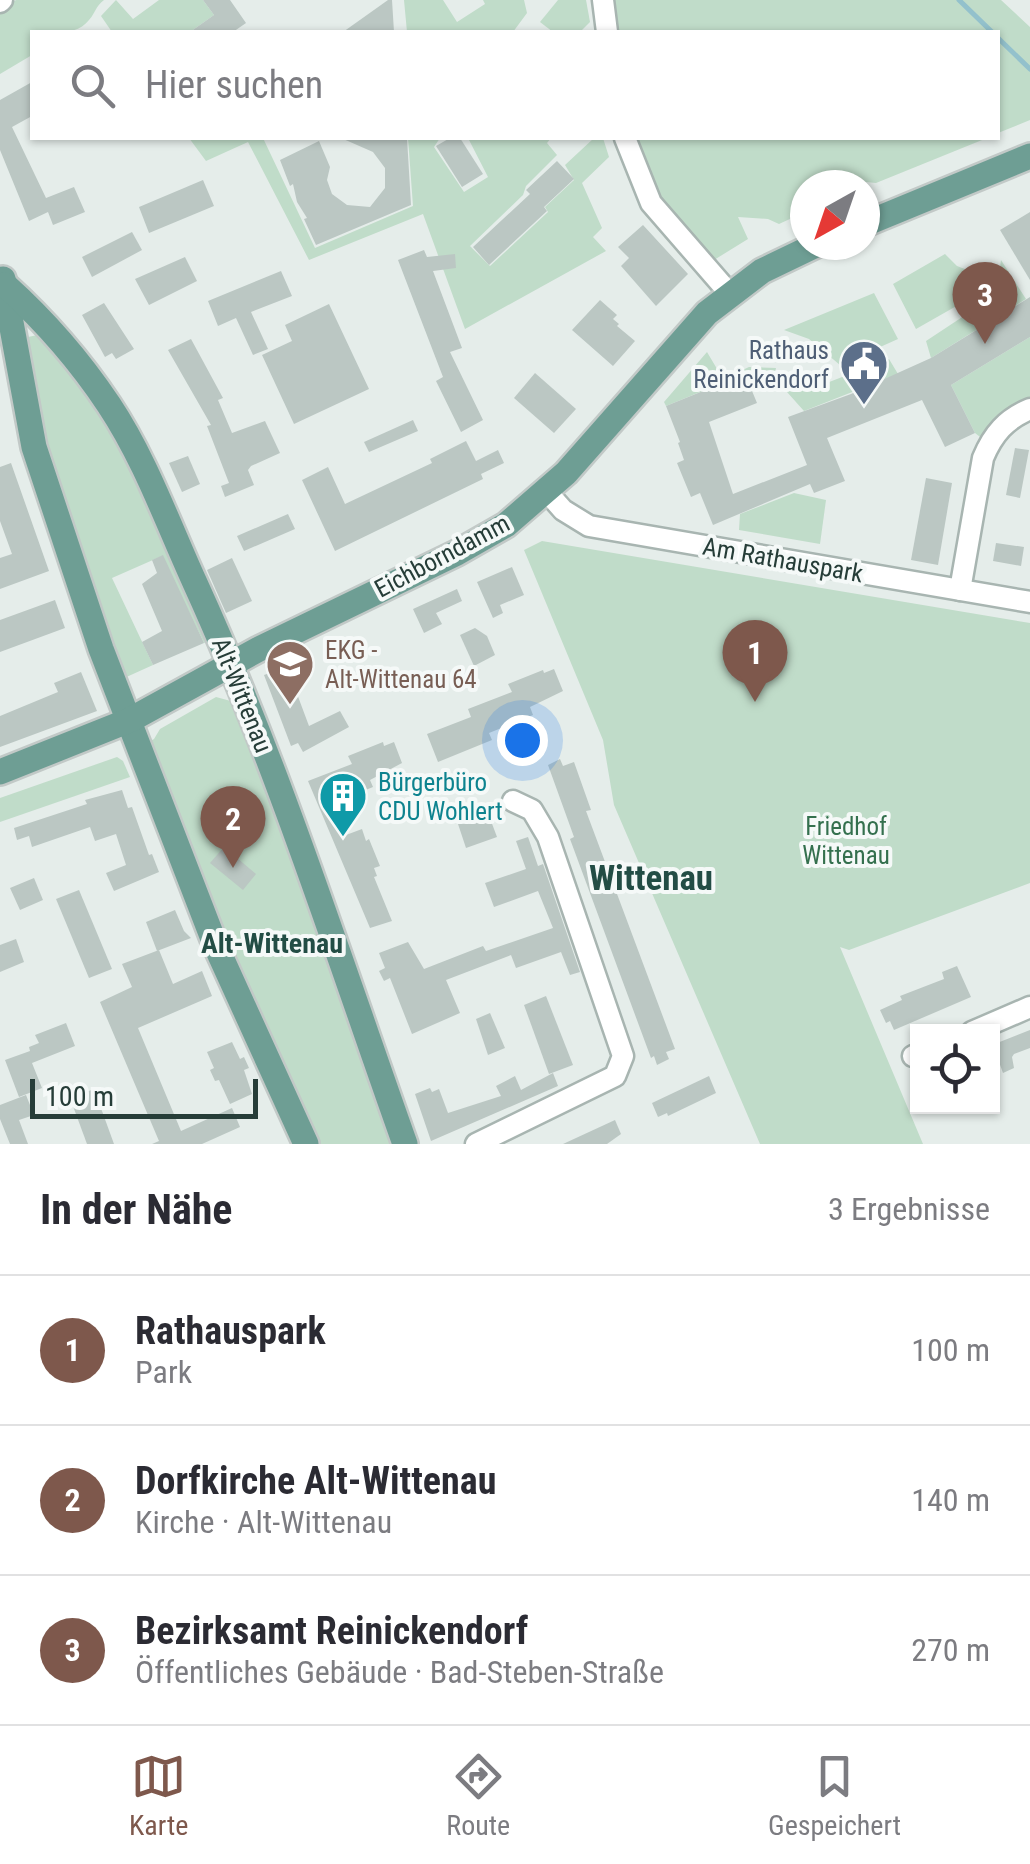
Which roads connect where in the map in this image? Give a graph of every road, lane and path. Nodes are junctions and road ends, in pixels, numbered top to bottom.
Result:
1 (603, 0) edge
2 (608, 30) edge
3 (627, 140) edge
4 (1030, 156) edge
5 (880, 218) edge
6 (790, 258) edge
7 (3, 279) edge
8 (730, 294) junction
9 (1030, 409) edge
10 (547, 492) junction
11 (960, 590) junction
12 (1030, 602) edge
13 (231, 664) junction
14 (130, 720) junction
15 (0, 772) edge
16 (513, 801) dead end
17 (1030, 1007) edge
18 (991, 1024) edge
19 (306, 1144) edge
20 (405, 1144) edge
21 (476, 1144) edge

1 - 2 street
3 - 8 street
4 - 5 main road
6 - 8 main road, Eichborndamm
7 - 13 main road, Alt-Wittenau
7 - 14 main road, Alt-Wittenau
8 - 10 main road, Eichborndamm
9 - 11 street
10 - 11 street, Am Rathauspark
10 - 13 main road, Eichborndamm
11 - 12 street, Am Rathauspark
13 - 14 main road, Eichborndamm
13 - 20 main road, Alt-Wittenau
14 - 15 main road, Eichborndamm
14 - 19 main road, Alt-Wittenau
16 - 21 street
17 - 18 street

